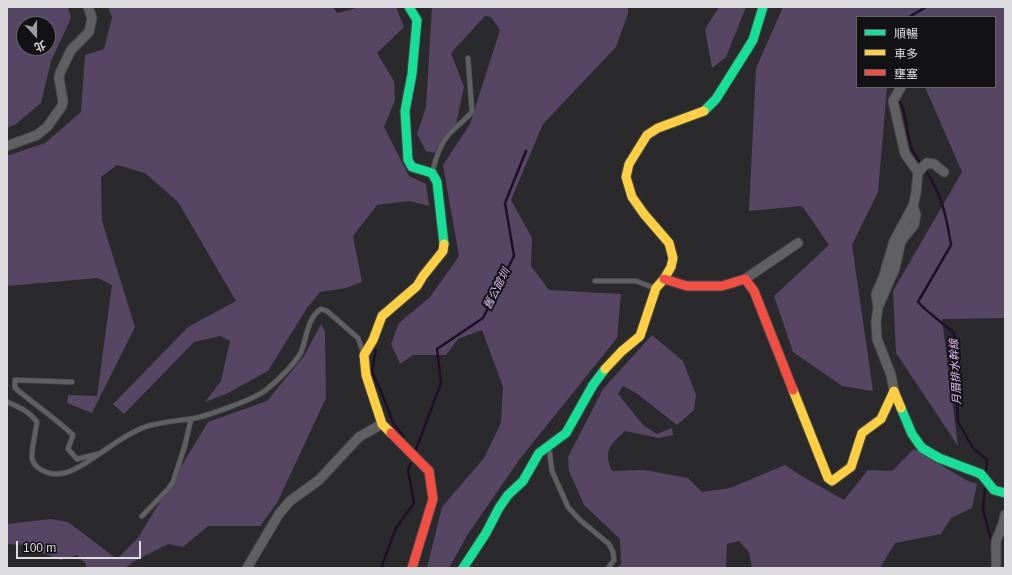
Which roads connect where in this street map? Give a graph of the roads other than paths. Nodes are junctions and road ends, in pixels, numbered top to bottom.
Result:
1 (88, 7) edge
2 (409, 7) edge
3 (763, 7) edge
4 (468, 58) dead end
5 (900, 88) edge
6 (7, 146) edge
7 (432, 172) junction
8 (918, 172) junction
9 (944, 172) dead end
10 (798, 242) dead end
11 (664, 279) junction
12 (745, 279) junction
13 (595, 281) dead end
14 (656, 288) junction
15 (364, 355) junction
16 (72, 382) dead end
17 (894, 391) junction
18 (7, 402) edge
19 (191, 419) junction
20 (382, 424) junction
21 (549, 444) junction
22 (102, 453) junction
23 (1005, 494) edge
24 (1005, 515) edge
25 (142, 516) dead end
26 (1002, 534) edge
27 (464, 567) edge
28 (247, 568) edge
29 (412, 568) edge
30 (608, 568) edge
31 (996, 568) edge

1 - 6 street
2 - 7 street
3 - 11 street
4 - 7 lane
5 - 8 street
7 - 15 street
8 - 9 street
8 - 17 street
10 - 12 street
11 - 12 street
11 - 14 street
12 - 17 street
13 - 14 lane
14 - 21 street
15 - 19 lane
15 - 20 street
16 - 22 lane
17 - 23 street
18 - 22 lane
19 - 22 lane
19 - 25 lane
20 - 28 street
20 - 29 street
21 - 27 street
21 - 30 lane
24 - 26 street
26 - 31 street

